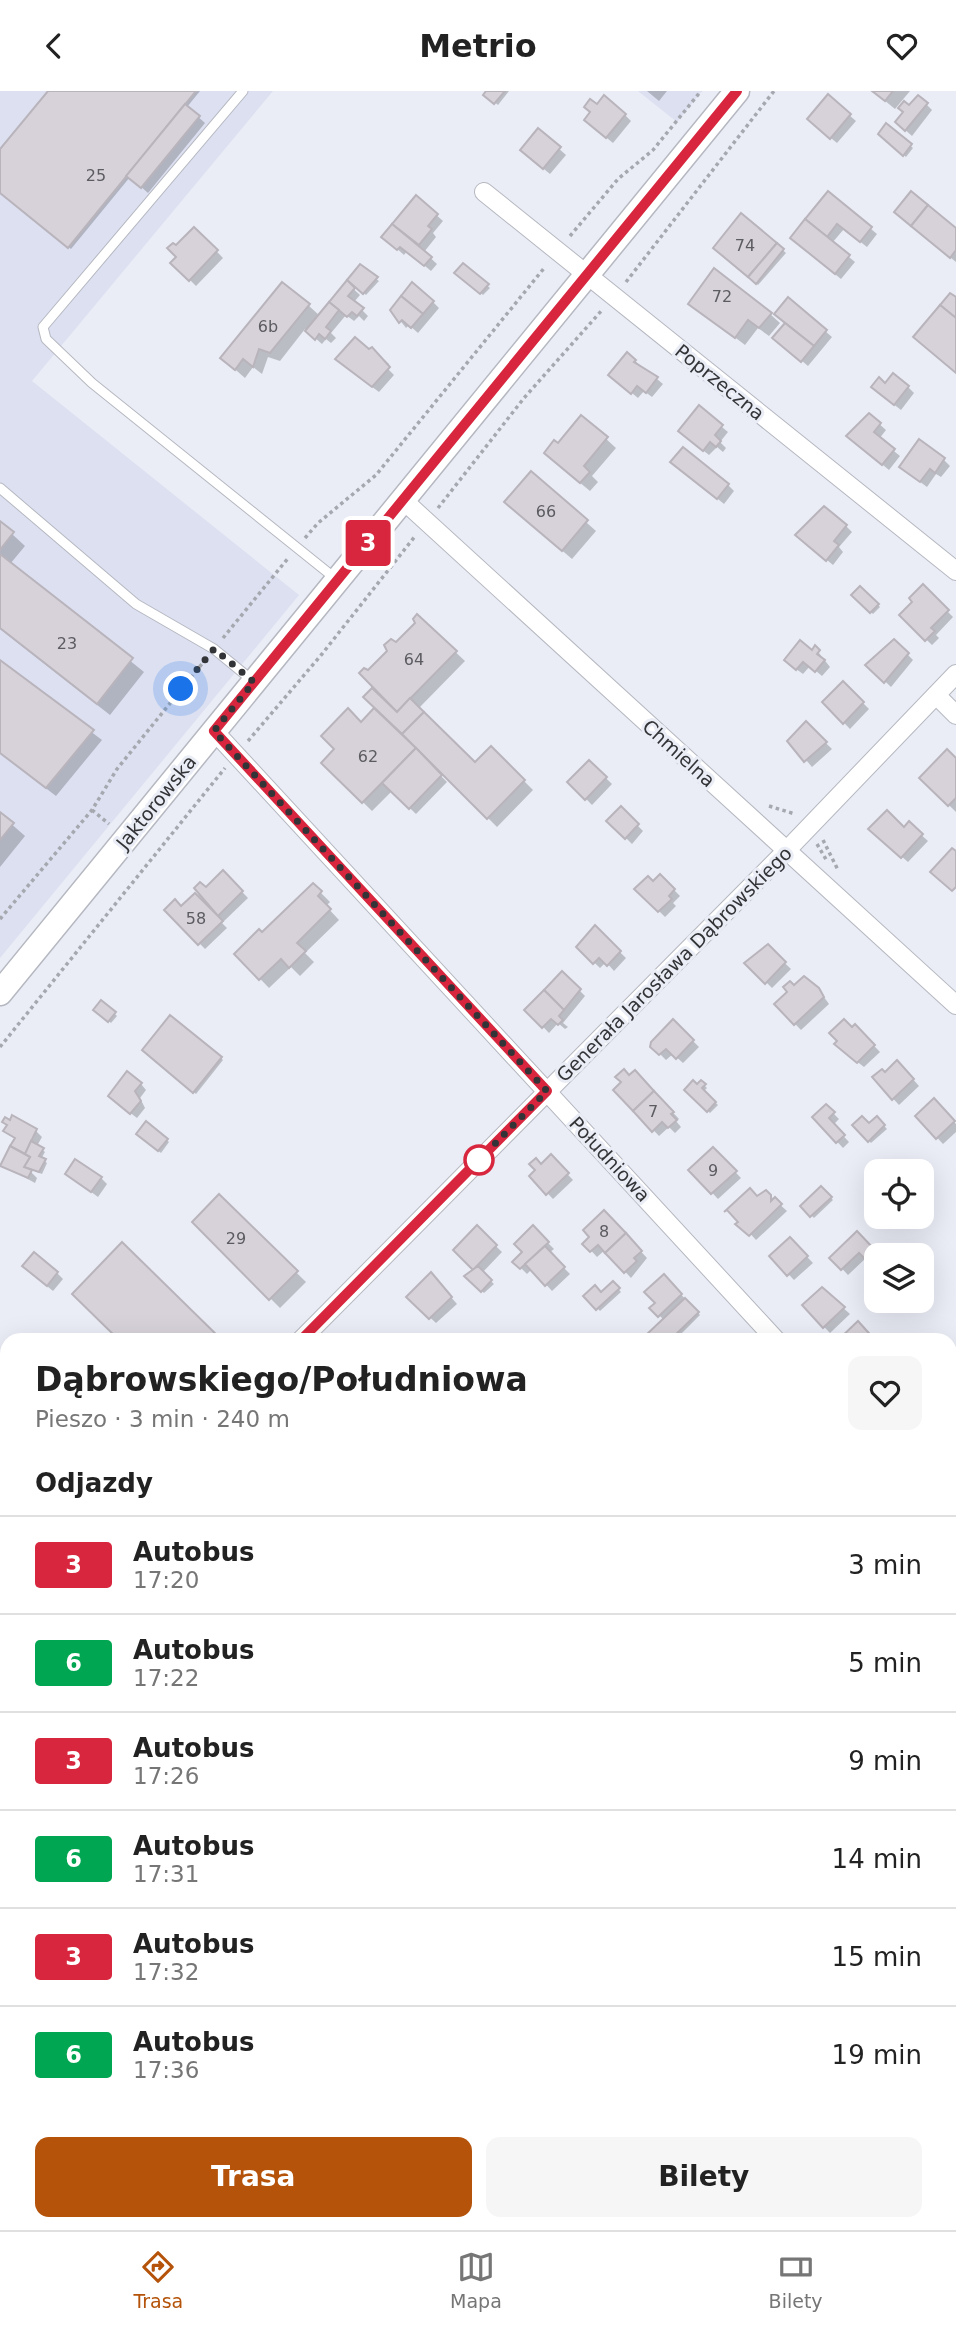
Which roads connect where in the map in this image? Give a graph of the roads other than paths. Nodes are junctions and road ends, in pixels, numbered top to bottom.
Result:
1 (243, 91) edge
2 (737, 91) edge
3 (484, 192) dead end
4 (587, 275) junction
5 (0, 488) edge
6 (403, 500) junction
7 (956, 571) edge
8 (337, 580) junction
9 (956, 674) edge
10 (254, 682) junction
11 (936, 695) junction
12 (956, 715) edge
13 (214, 731) junction
14 (787, 850) junction
15 (0, 993) edge
16 (956, 1005) edge
17 (547, 1091) junction
18 (308, 1333) edge
19 (770, 1333) edge

1 - 8 lane
2 - 4 main road, Jaktorowska
3 - 4 street, Poprzeczna
4 - 6 main road, Jaktorowska
4 - 7 street, Poprzeczna
5 - 10 lane
6 - 8 main road, Jaktorowska
6 - 14 street, Chmielna
8 - 10 main road, Jaktorowska
9 - 11 street, Generała Jarosława Dąbrowskiego
10 - 13 main road, Jaktorowska
11 - 12 street
11 - 14 street, Generała Jarosława Dąbrowskiego
13 - 15 main road, Jaktorowska
13 - 17 street, Południowa
14 - 16 street, Chmielna
14 - 17 street, Generała Jarosława Dąbrowskiego
17 - 18 street, Generała Jarosława Dąbrowskiego
17 - 19 street, Południowa

